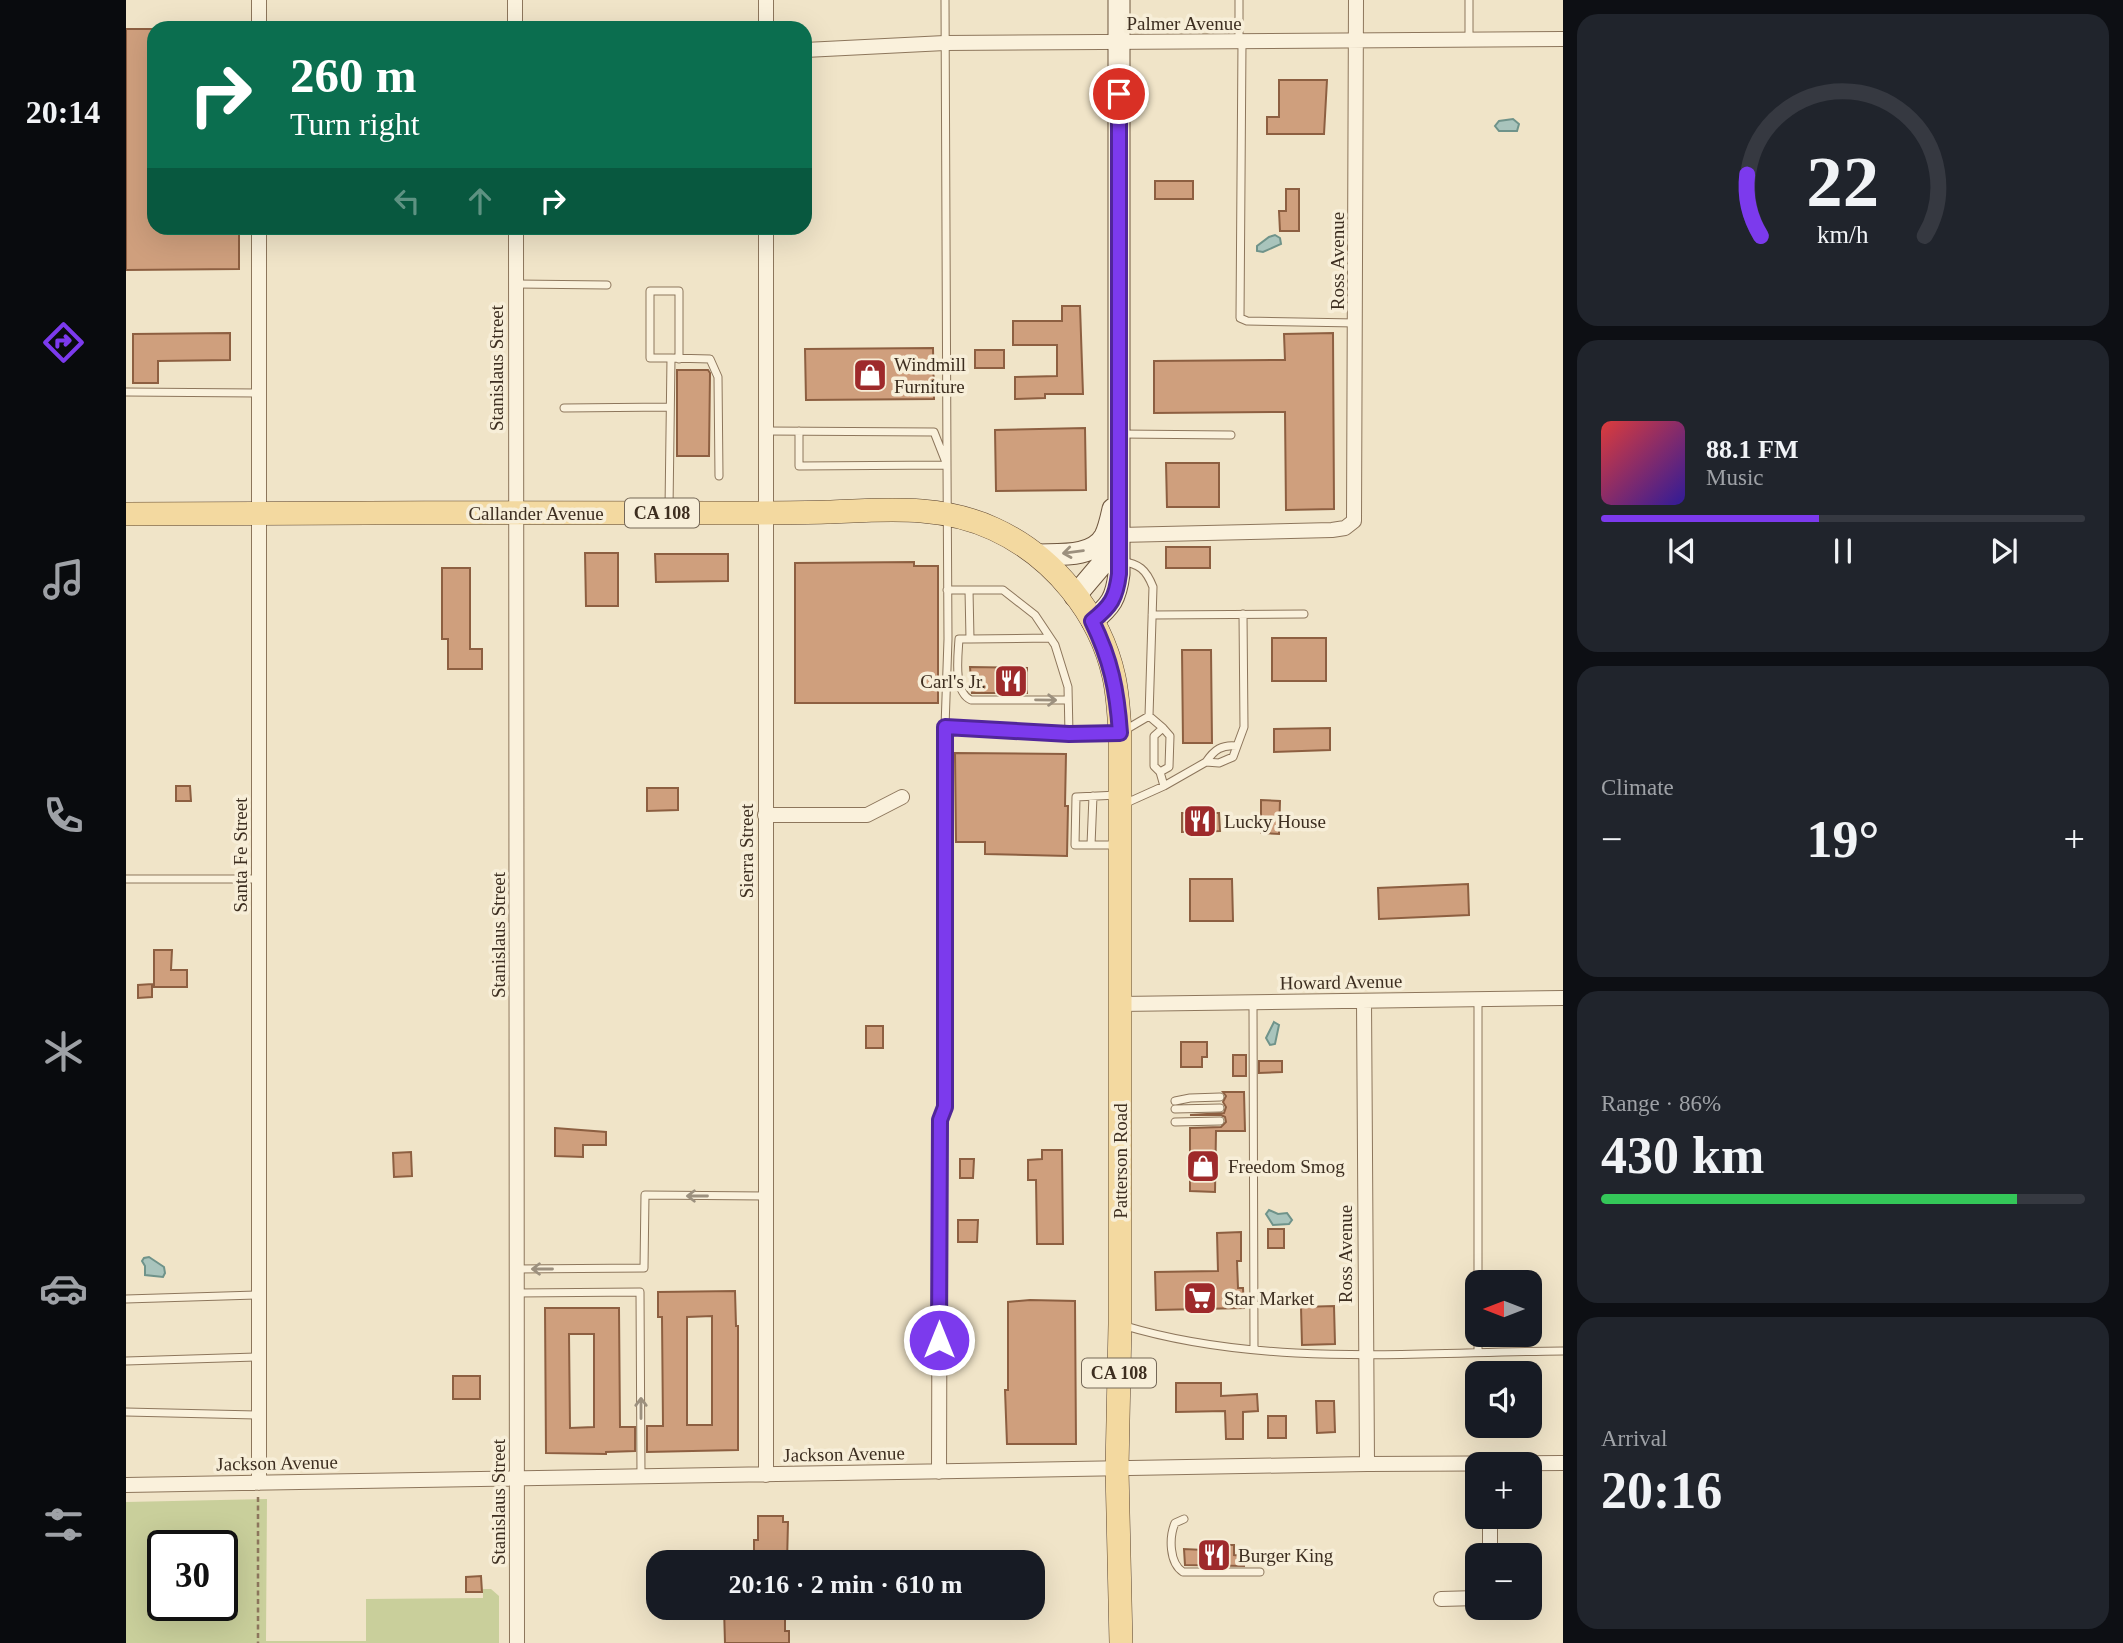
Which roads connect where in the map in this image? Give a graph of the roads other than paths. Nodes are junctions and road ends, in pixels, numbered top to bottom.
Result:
1 (259, 0) edge
2 (515, 0) edge
3 (766, 0) edge
4 (945, 0) edge
5 (1119, 0) edge
6 (1239, 0) edge
7 (1356, 0) edge
8 (1469, 0) edge
9 (259, 21) edge
10 (515, 21) edge
11 (766, 21) edge
12 (1563, 39) edge
13 (1469, 40) junction
14 (1357, 41) junction
15 (1240, 42) junction
16 (945, 43) junction
17 (1119, 43) junction
18 (812, 50) edge
19 (259, 235) edge
20 (516, 235) edge
21 (766, 235) edge
22 (516, 284) junction
23 (607, 285) dead end
24 (1356, 323) junction
25 (675, 358) junction
26 (126, 392) edge
27 (259, 393) junction
28 (670, 407) junction
29 (564, 408) dead end
30 (765, 431) junction
31 (799, 431) junction
32 (1119, 434) junction
33 (1231, 435) dead end
34 (947, 465) junction
35 (719, 476) dead end
36 (1120, 491) junction
37 (260, 513) junction
38 (668, 513) junction
39 (766, 513) junction
40 (126, 514) edge
41 (516, 514) junction
42 (947, 514) junction
43 (1119, 535) junction
44 (1037, 555) junction
45 (1119, 561) junction
46 (947, 590) junction
47 (969, 590) junction
48 (1075, 596) junction
49 (1243, 614) junction
50 (1304, 614) dead end
51 (1152, 615) junction
52 (1092, 621) junction
53 (1050, 638) junction
54 (970, 639) junction
55 (1115, 680) joint
56 (1069, 700) junction
57 (1149, 716) junction
58 (945, 727) junction
59 (1163, 728) junction
60 (1120, 733) junction
61 (1069, 734) junction
62 (1237, 746) junction
63 (1206, 762) junction
64 (1160, 772) junction
65 (1164, 786) junction
66 (1093, 796) junction
67 (902, 797) dead end
68 (1120, 800) junction
69 (765, 815) junction
70 (1091, 845) junction
71 (1119, 845) junction
72 (126, 879) edge
73 (259, 879) junction
74 (1563, 998) edge
75 (1478, 999) junction
76 (1364, 1001) junction
77 (1253, 1003) junction
78 (1119, 1004) junction
79 (1220, 1097) dead end
80 (1220, 1108) dead end
81 (1220, 1121) dead end
82 (1175, 1122) dead end
83 (765, 1196) junction
84 (517, 1269) junction
85 (1478, 1270) edge
86 (517, 1293) junction
87 (259, 1295) junction
88 (126, 1299) edge
89 (1120, 1324) junction
90 (1254, 1349) junction
91 (1478, 1351) joint
92 (1563, 1351) edge
93 (1365, 1354) junction
94 (259, 1357) junction
95 (126, 1361) edge
96 (126, 1412) edge
97 (259, 1416) junction
98 (1542, 1463) edge
99 (1563, 1463) edge
100 (1367, 1464) junction
101 (1465, 1464) edge
102 (1117, 1469) junction
103 (939, 1472) junction
104 (766, 1475) junction
105 (641, 1476) junction
106 (517, 1478) junction
107 (259, 1483) junction
108 (126, 1485) edge
109 (1184, 1519) dead end
110 (1260, 1572) dead end
111 (1465, 1598) edge
112 (1441, 1599) dead end
113 (517, 1643) edge
114 (1121, 1643) edge

1 - 9 street
2 - 10 street
3 - 11 street
4 - 16 lane
5 - 17 main road
6 - 15 lane
7 - 14 street, Ross Avenue
8 - 13 lane
12 - 13 street, Palmer Avenue
13 - 14 street, Palmer Avenue
14 - 15 street, Palmer Avenue
14 - 24 street, Ross Avenue
15 - 17 street, Palmer Avenue
15 - 24 lane
16 - 17 street, Palmer Avenue
16 - 18 street, Palmer Avenue
16 - 34 lane
17 - 32 main road
19 - 27 street, Santa Fe Street
20 - 22 street, Stanislaus Street
21 - 30 street, Sierra Street
22 - 23 lane
22 - 41 street, Stanislaus Street
24 - 43 street, Ross Avenue
25 - 25 lane
25 - 28 lane
25 - 35 lane
26 - 27 lane
27 - 37 street, Santa Fe Street
28 - 29 lane
28 - 38 lane
30 - 31 lane
30 - 39 street, Sierra Street
31 - 34 lane
31 - 34 lane
32 - 33 lane
32 - 36 main road
34 - 42 lane
36 - 43 main road
36 -> 44 main road
37 - 40 main road, Callander Avenue / CA 108
37 - 41 main road, Callander Avenue / CA 108
37 - 73 street, Santa Fe Street
38 - 39 main road, Callander Avenue / CA 108
38 - 41 main road, Callander Avenue / CA 108
39 - 42 main road, Callander Avenue / CA 108
39 - 69 street, Sierra Street
41 - 84 street, Stanislaus Street
42 - 44 main road, Callander Avenue / CA 108
42 - 46 lane
43 - 45 main road
43 - 48 main road
44 - 48 main road, Callander Avenue / CA 108
45 - 51 lane
45 - 52 main road
46 - 47 lane
46 - 58 lane
47 - 53 lane
47 - 54 lane
48 - 52 main road, Callander Avenue / CA 108
49 - 50 lane
49 - 51 lane
49 - 62 lane
51 - 57 lane
52 - 55 main road, Callander Avenue / CA 108
53 - 54 lane
53 - 56 lane
54 -> 56 lane
55 - 60 main road, Patterson Road / CA 108
56 - 61 lane
57 - 59 lane
57 - 60 lane
58 - 61 lane
58 - 103 street
59 - 64 lane
59 - 64 lane
60 - 61 lane
60 - 68 main road, Patterson Road / CA 108
62 - 63 lane
62 - 63 lane
63 - 65 lane
64 - 65 lane
65 - 68 lane
66 - 68 lane
66 - 70 lane
66 - 70 lane
67 - 69 street
68 - 71 main road, Patterson Road / CA 108
69 - 83 street, Sierra Street
70 - 71 lane
71 - 78 main road, Patterson Road / CA 108
72 - 73 lane
73 - 87 street, Santa Fe Street
74 - 75 street, Howard Avenue
75 - 76 street, Howard Avenue
75 - 85 lane
76 - 77 street, Howard Avenue
76 - 93 street, Ross Avenue
77 - 78 street, Howard Avenue
77 - 90 lane
78 - 89 main road, Patterson Road / CA 108
79 - 80 lane
81 - 82 lane
83 -> 84 lane
83 - 104 street, Sierra Street
84 - 86 street, Stanislaus Street
105 -> 86 lane
86 - 106 street, Stanislaus Street
87 - 88 lane
87 - 94 street, Santa Fe Street
89 - 90 lane
89 - 102 main road, Patterson Road / CA 108
90 - 93 lane
91 - 92 lane
91 - 93 lane
93 - 100 street, Ross Avenue
94 - 95 lane
94 - 97 street, Santa Fe Street
96 - 97 lane
97 - 107 street, Santa Fe Street
98 - 99 street, Jackson Avenue
100 - 101 street, Jackson Avenue
100 - 102 street, Jackson Avenue
102 - 103 street, Jackson Avenue
102 - 114 main road, Patterson Road / CA 108
103 - 104 street, Jackson Avenue
104 - 105 street, Jackson Avenue
105 - 106 street, Jackson Avenue
106 - 107 street, Jackson Avenue
106 - 113 street, Stanislaus Street
107 - 108 street, Jackson Avenue
109 - 110 lane
111 - 112 street

